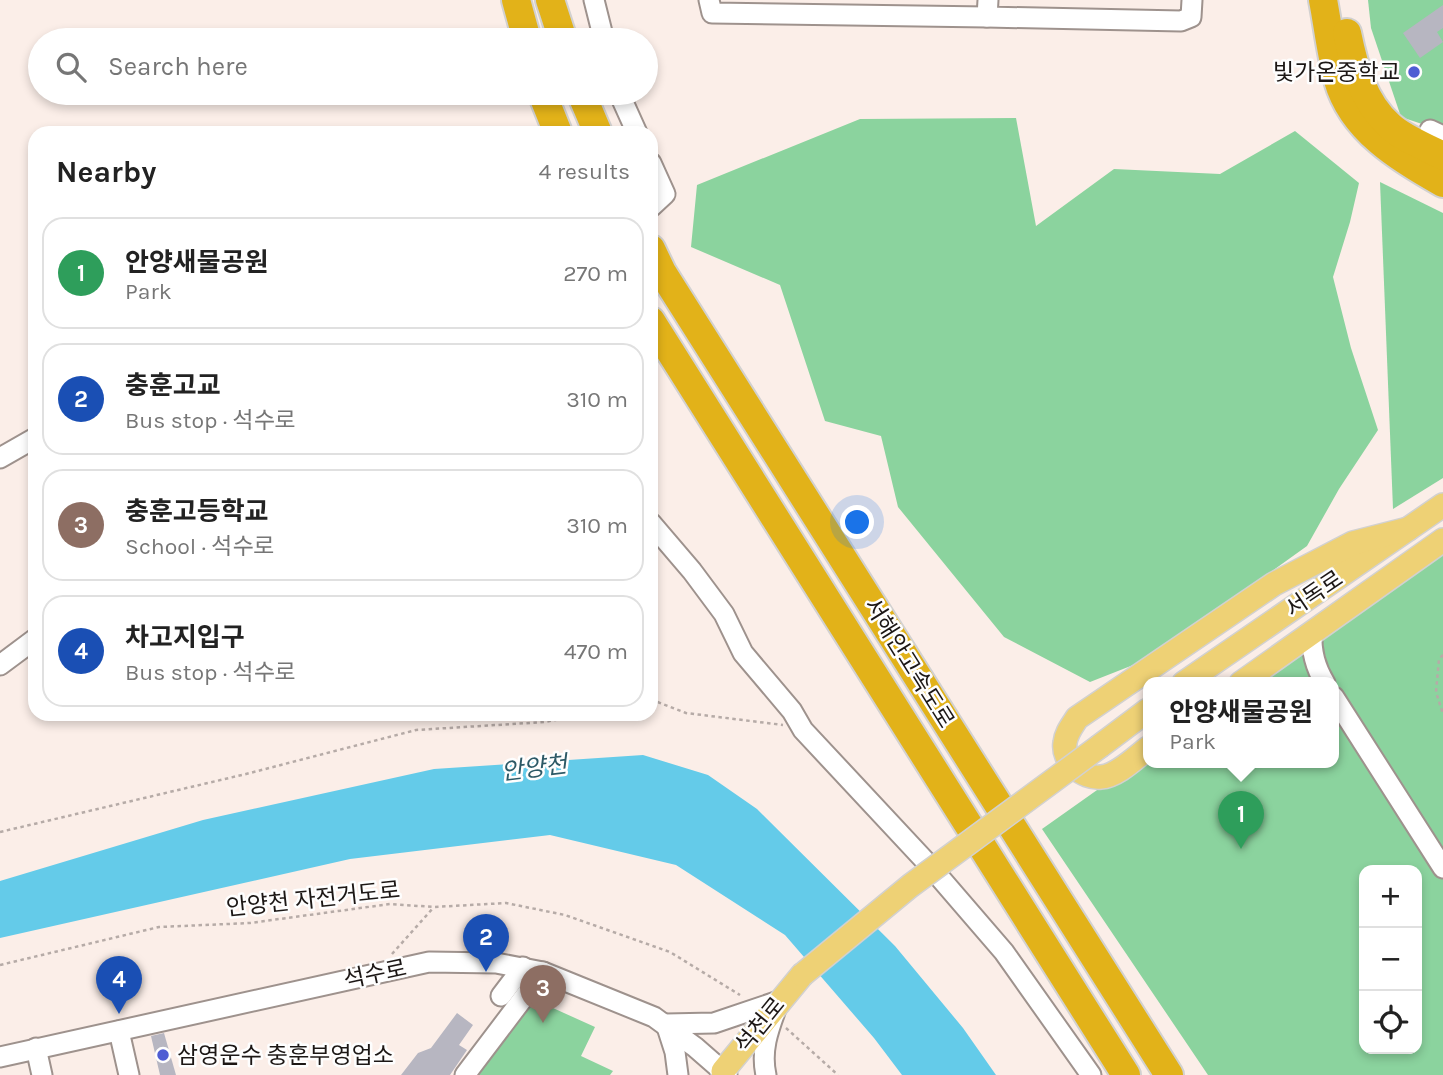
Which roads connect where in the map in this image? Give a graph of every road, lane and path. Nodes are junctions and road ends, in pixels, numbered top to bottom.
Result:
1 (516, 0) edge
2 (550, 0) edge
3 (594, 0) edge
4 (709, 0) edge
5 (1192, 0) edge
6 (1323, 0) edge
7 (1341, 0) edge
8 (988, 9) edge
9 (524, 28) edge
10 (559, 28) edge
11 (601, 28) edge
12 (547, 105) edge
13 (586, 105) edge
14 (624, 105) edge
15 (555, 126) edge
16 (595, 126) edge
17 (634, 126) edge
18 (1443, 156) edge
19 (658, 178) edge
20 (1443, 183) edge
21 (658, 200) edge
22 (658, 263) edge
23 (658, 332) edge
24 (28, 443) edge
25 (0, 458) edge
26 (1443, 505) edge
27 (1409, 529) junction
28 (658, 531) edge
29 (1443, 540) edge
30 (1312, 633) junction
31 (28, 644) edge
32 (1287, 650) junction
33 (1443, 655) edge
34 (0, 665) edge
35 (1193, 677) edge
36 (1249, 677) edge
37 (1321, 677) edge
38 (658, 702) edge
39 (1339, 705) edge
40 (1443, 713) edge
41 (1143, 714) edge
42 (550, 721) edge
43 (803, 730) junction
44 (1143, 752) edge
45 (0, 832) edge
46 (1443, 868) edge
47 (434, 907) junction
48 (0, 965) edge
49 (523, 967) junction
50 (543, 972) junction
51 (375, 973) junction
52 (740, 995) dead end
53 (501, 996) dead end
54 (779, 1001) junction
55 (666, 1024) junction
56 (786, 1028) dead end
57 (119, 1031) junction
58 (36, 1048) junction
59 (0, 1057) edge
60 (723, 1074) edge
61 (42, 1075) edge
62 (129, 1075) edge
63 (465, 1075) edge
64 (678, 1075) edge
65 (766, 1075) edge
66 (838, 1075) edge
67 (1091, 1075) edge
68 (1126, 1075) edge
69 (1169, 1075) edge

1 - 9 highway
2 - 10 highway
3 - 11 street
4 - 8 street
5 - 8 street
6 - 20 highway
7 - 18 highway
12 - 15 highway
13 - 16 highway
14 - 17 street
19 - 21 street
22 - 69 highway, 서해안고속도로
23 - 68 highway, 서해안고속도로
24 - 25 street
26 - 27 main road, 서독로
27 - 35 main road, 서독로
27 - 44 main road
28 - 43 street
29 - 30 main road
30 - 32 main road
30 - 37 street
31 - 34 street
32 - 36 main road
32 - 37 street
33 - 40 path
38 - 43 path
39 - 46 street
41 - 54 main road, 석천로, bridge
42 - 45 path
43 - 67 street
47 - 48 path, 안양천 자전거도로
47 - 51 path
47 - 52 path, 안양천 자전거도로
49 - 50 street, 석수로
49 - 51 street, 석수로
49 - 53 street
50 - 55 street, 석수로
50 - 63 street
51 - 57 street, 석수로
54 - 55 street
54 - 60 main road, 석천로
54 - 65 street
55 - 60 street, 석수로
55 - 64 street
56 - 66 path
57 - 58 street, 석수로
57 - 62 street
58 - 59 street, 석수로
58 - 61 street

